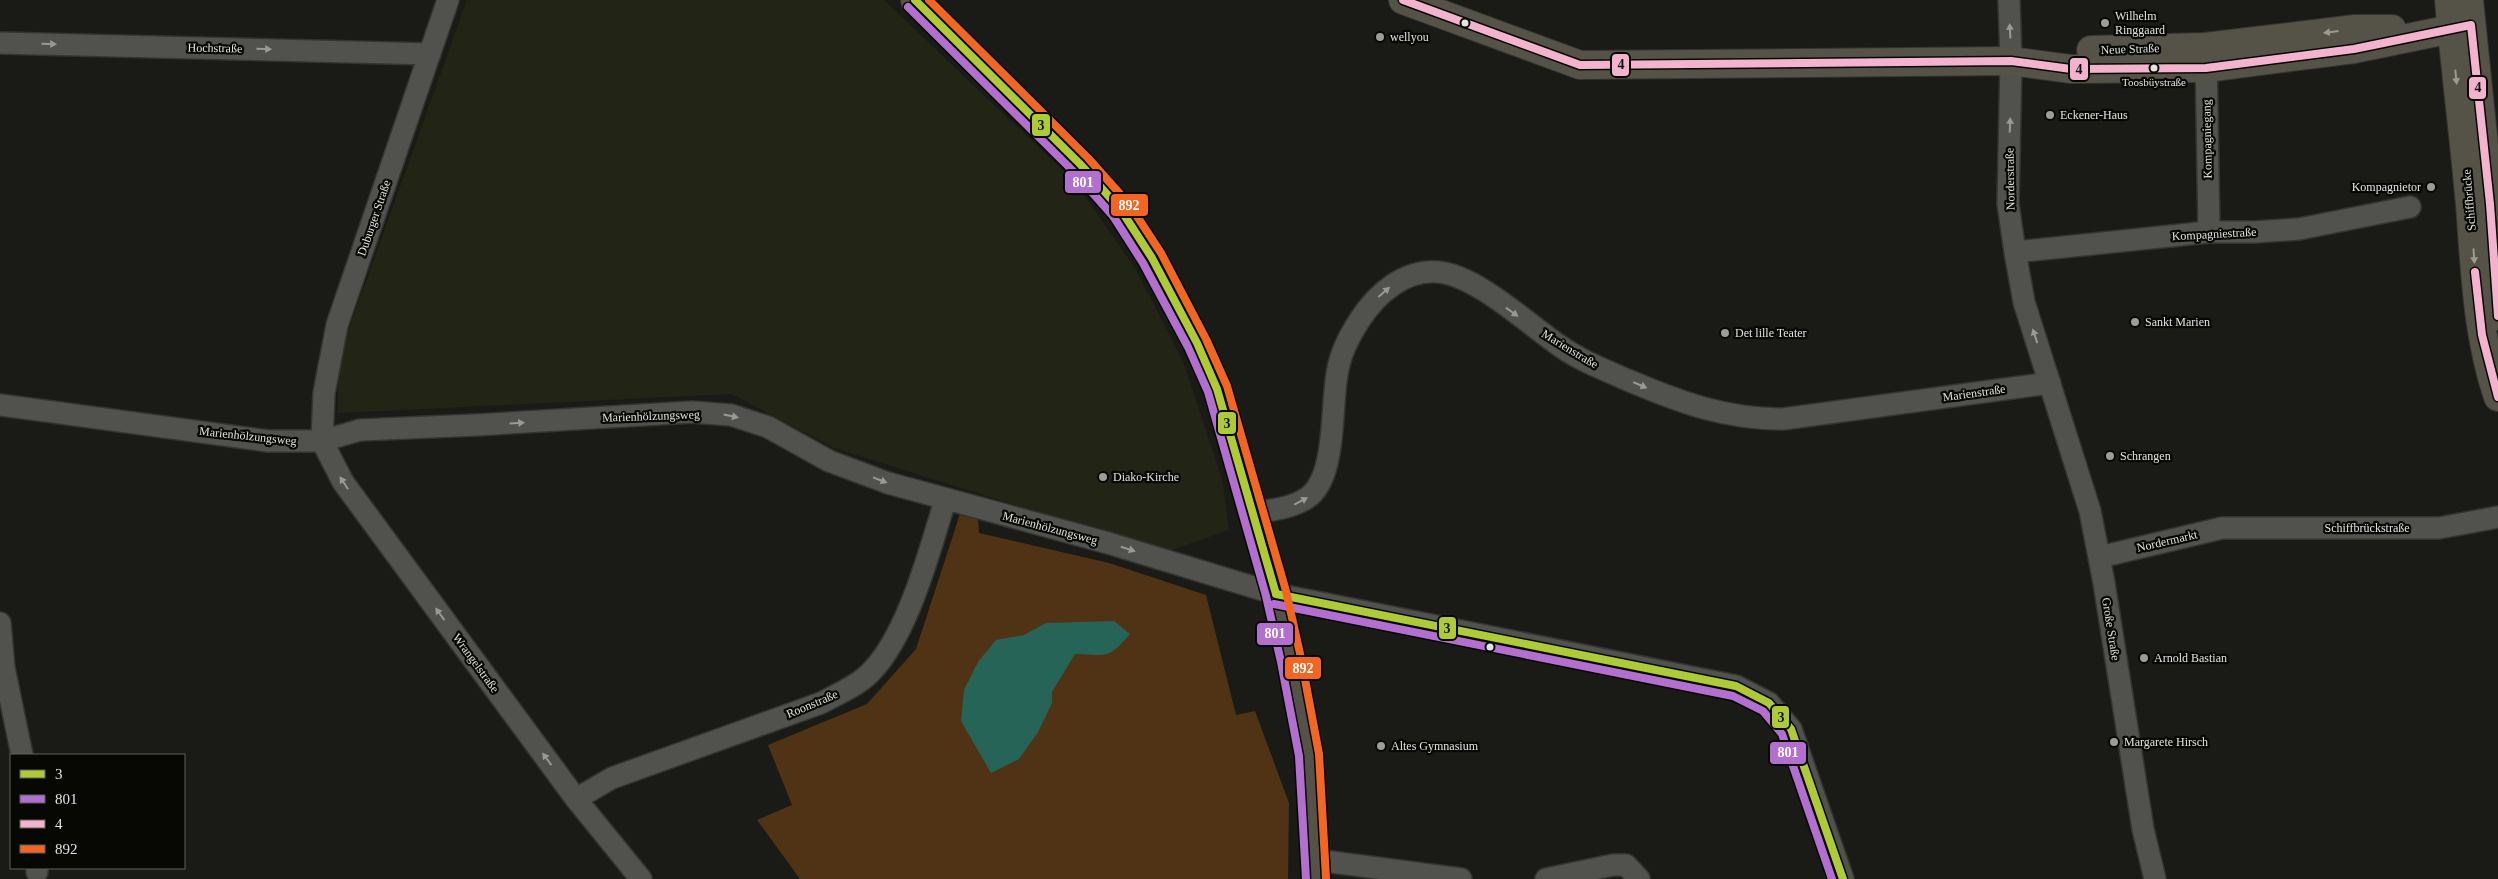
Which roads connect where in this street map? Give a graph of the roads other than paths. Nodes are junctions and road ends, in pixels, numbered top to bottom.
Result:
1 (448, 0) edge
2 (915, 0) edge
3 (1403, 0) edge
4 (2009, 0) edge
5 (2449, 0) edge
6 (2464, 18) edge
7 (0, 43) edge
8 (430, 54) junction
9 (2206, 57) junction
10 (2011, 61) junction
11 (2410, 207) dead end
12 (2209, 232) junction
13 (2016, 252) junction
14 (2498, 316) edge
15 (2050, 383) junction
16 (2498, 397) edge
17 (0, 405) edge
18 (322, 441) junction
19 (945, 501) junction
20 (1254, 513) junction
21 (2498, 517) edge
22 (2235, 528) joint
23 (2100, 557) junction
24 (1276, 594) junction
25 (0, 623) edge
26 (22, 754) edge
27 (576, 798) junction
28 (1316, 870) edge
29 (1632, 872) edge
30 (641, 879) edge
31 (1461, 879) edge
32 (1546, 879) edge
33 (1843, 879) edge
34 (2155, 879) edge

1 - 8 street, Duburger Straße
2 - 20 main road
3 - 10 main road
10 -> 4 street, Norderstraße
5 - 6 main road, Schiffbrücke
6 - 9 main road, Neue Straße
6 - 14 main road, Schiffbrücke
6 -> 16 main road, Schiffbrücke
7 -> 8 street, Hochstraße
8 - 18 street, Duburger Straße
9 - 10 main road, Neue Straße
9 - 12 street, Kompagniegang
13 -> 10 street, Norderstraße
11 - 12 street, Kompagniestraße
12 - 13 street, Kompagniestraße
15 -> 13 street, Norderstraße
20 -> 15 street, Marienstraße
15 - 23 street, Große Straße
17 - 18 street, Marienhölzungsweg
18 -> 19 street, Marienhölzungsweg
27 -> 18 street, Wrangelstraße
19 -> 24 street, Marienhölzungsweg
19 - 27 street, Roonstraße
20 - 24 main road
21 - 22 street, Schiffbrückstraße
22 - 23 street, Nordermarkt
23 - 34 street, Große Straße
24 - 28 main road
24 - 33 street, Marienhölzungsweg
25 - 26 street
27 - 30 street, Wrangelstraße
28 - 31 street
29 - 32 street

